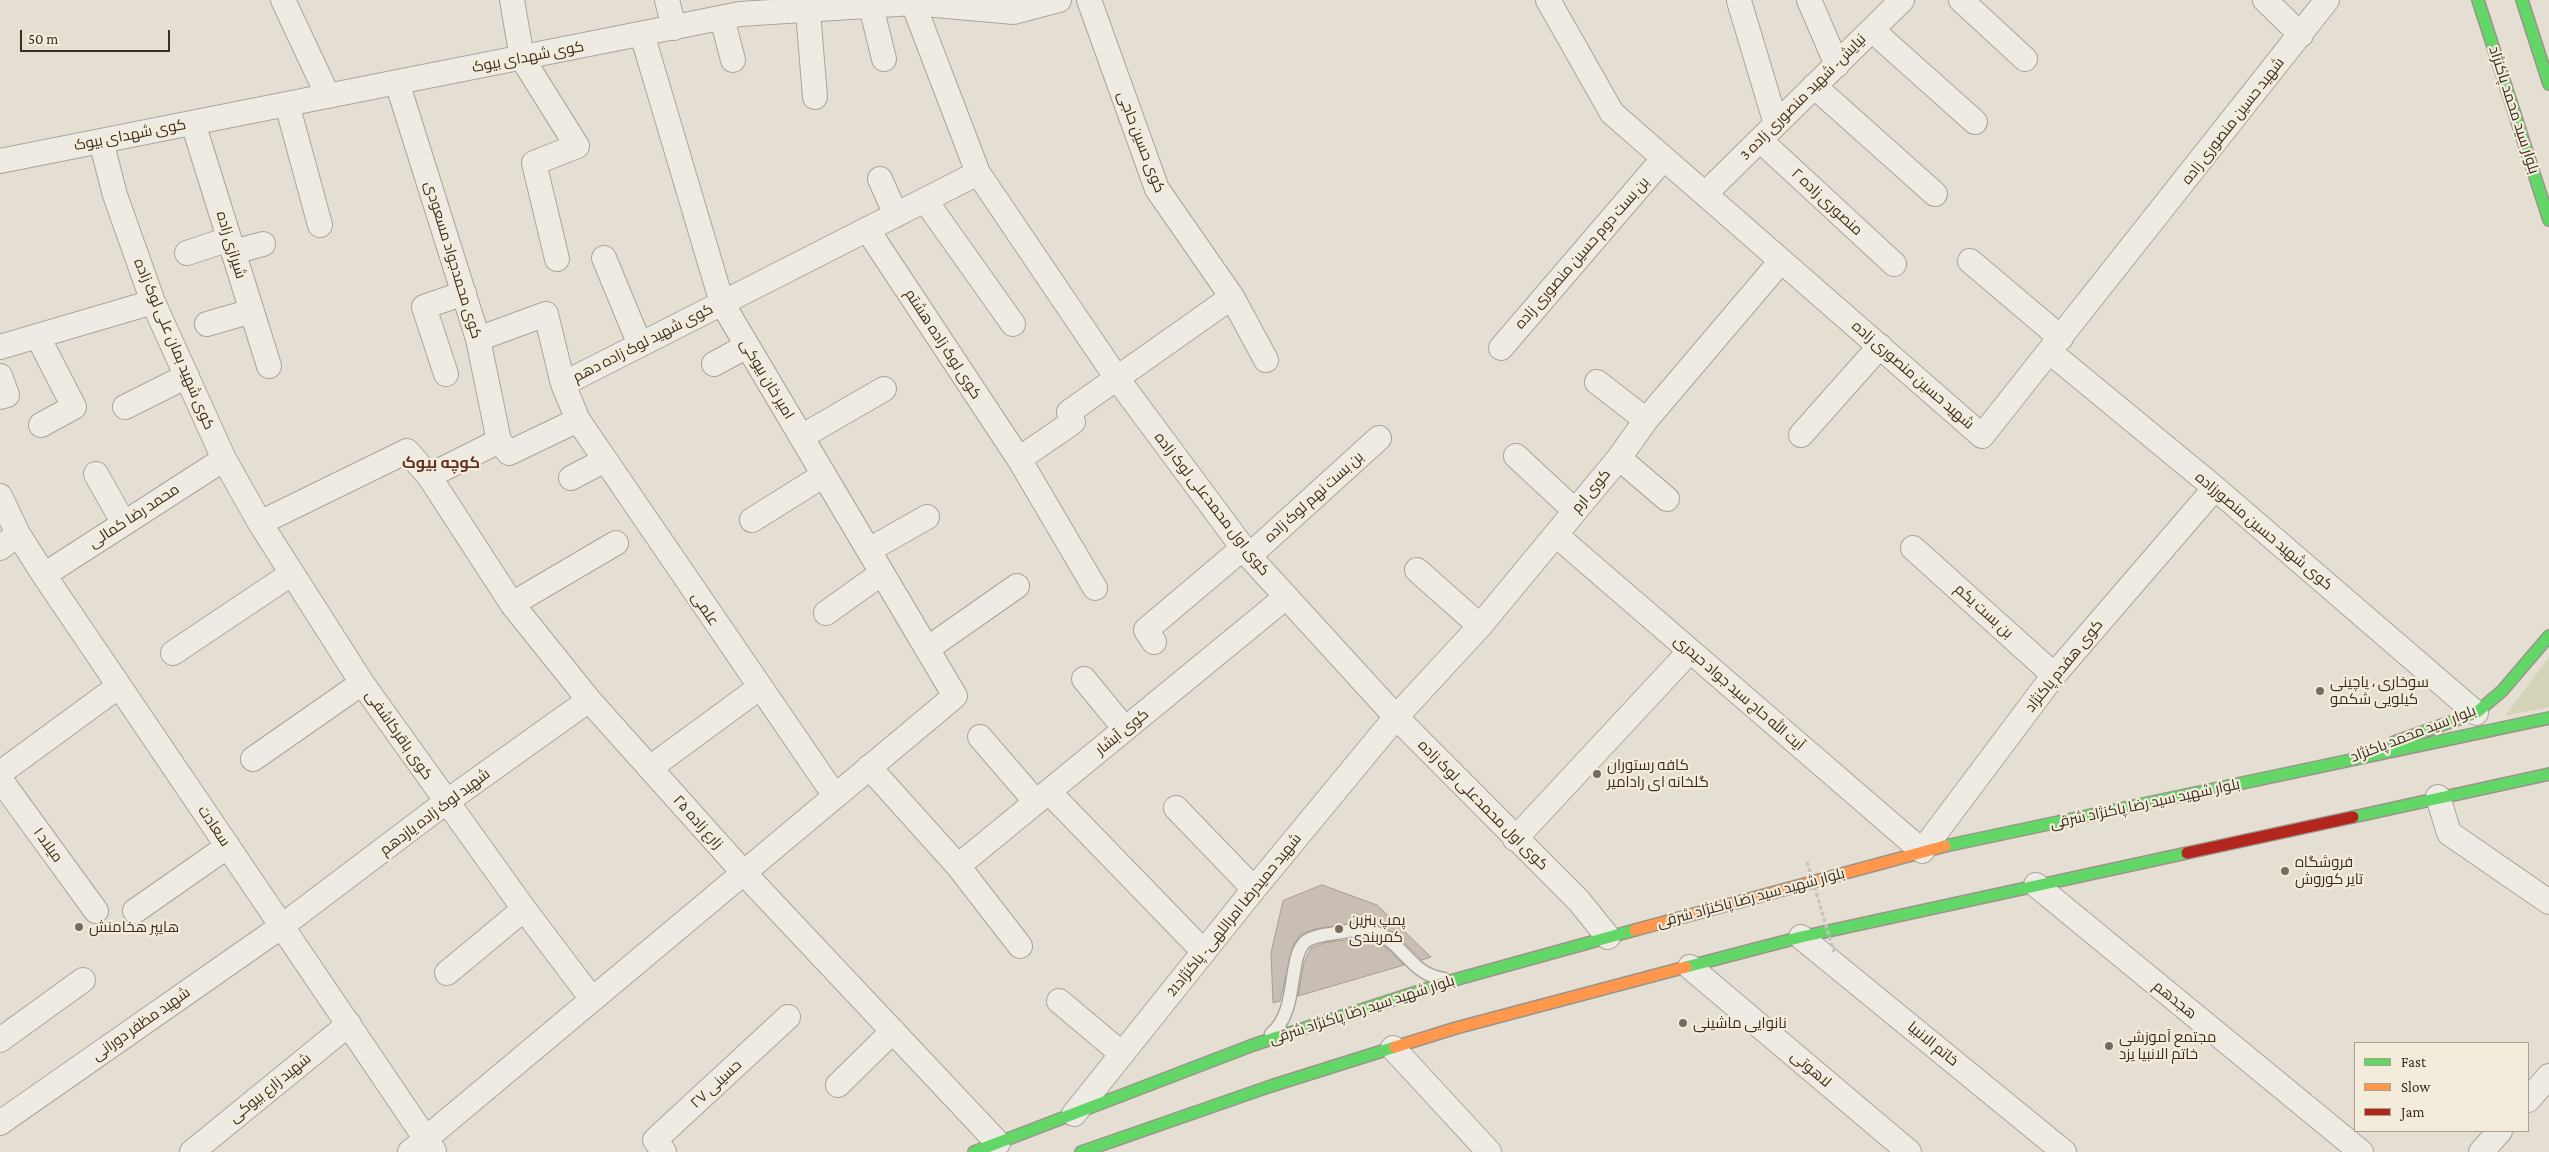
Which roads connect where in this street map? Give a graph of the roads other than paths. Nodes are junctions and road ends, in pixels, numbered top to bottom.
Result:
1 (283, 0) edge
2 (512, 0) edge
3 (667, 0) edge
4 (1059, 0) edge
5 (1089, 0) edge
6 (1548, 0) edge
7 (1809, 0) edge
8 (1961, 0) edge
9 (2266, 0) edge
10 (2327, 0) edge
11 (2522, 0) edge
12 (1739, 1) edge
13 (2477, 2) edge
14 (914, 3) junction
15 (944, 3) edge
16 (1891, 4) edge
17 (807, 5) edge
18 (871, 6) junction
19 (722, 18) junction
20 (674, 28) junction
21 (1872, 30) junction
22 (642, 34) junction
23 (2301, 36) junction
24 (2543, 52) edge
25 (522, 58) junction
26 (2025, 59) dead end
27 (733, 60) dead end
28 (884, 60) dead end
29 (1837, 64) junction
30 (397, 82) junction
31 (2549, 84) edge
32 (1814, 86) junction
33 (328, 96) junction
34 (815, 97) dead end
35 (287, 104) junction
36 (1975, 122) dead end
37 (193, 123) junction
38 (1768, 132) junction
39 (101, 141) junction
40 (1663, 158) junction
41 (0, 161) edge
42 (978, 172) junction
43 (880, 179) dead end
44 (1705, 194) junction
45 (1935, 194) dead end
46 (925, 200) junction
47 (896, 214) junction
48 (2549, 220) edge
49 (320, 225) dead end
50 (867, 229) junction
51 (263, 244) dead end
52 (231, 245) junction
53 (187, 253) dead end
54 (604, 258) dead end
55 (557, 259) dead end
56 (1781, 261) junction
57 (1970, 261) dead end
58 (1894, 264) dead end
59 (464, 293) junction
60 (1232, 297) junction
61 (153, 302) junction
62 (722, 303) junction
63 (252, 311) junction
64 (207, 324) dead end
65 (1012, 324) dead end
66 (38, 337) junction
67 (478, 339) junction
68 (640, 345) junction
69 (2055, 345) junction
70 (747, 346) junction
71 (1880, 346) junction
72 (0, 347) edge
73 (1500, 348) dead end
74 (1266, 360) dead end
75 (714, 364) dead end
76 (269, 366) dead end
77 (446, 374) dead end
78 (0, 376) edge
79 (187, 376) junction
80 (1116, 377) junction
81 (1597, 382) dead end
82 (563, 384) junction
83 (884, 389) dead end
84 (0, 397) edge
85 (126, 407) dead end
86 (578, 420) junction
87 (1646, 420) junction
88 (41, 425) dead end
89 (1801, 435) dead end
90 (801, 437) junction
91 (1379, 438) dead end
92 (499, 441) junction
93 (1516, 456) dead end
94 (1619, 458) junction
95 (224, 459) junction
96 (1019, 459) junction
97 (605, 460) junction
98 (96, 474) dead end
99 (824, 475) junction
100 (429, 476) junction
101 (571, 478) dead end
102 (2215, 488) junction
103 (0, 496) edge
104 (1667, 499) dead end
105 (1575, 511) junction
106 (927, 517) dead end
107 (752, 520) dead end
108 (123, 522) junction
109 (260, 523) junction
110 (1556, 534) junction
111 (9, 541) edge
112 (616, 543) dead end
113 (1914, 548) dead end
114 (868, 550) junction
115 (1246, 552) junction
116 (1417, 570) dead end
117 (882, 573) junction
118 (292, 574) junction
119 (44, 575) junction
120 (1017, 586) dead end
121 (1094, 588) dead end
122 (1286, 597) junction
123 (512, 604) junction
124 (826, 613) dead end
125 (1480, 626) junction
126 (2549, 636) edge
127 (1154, 642) dead end
128 (927, 649) junction
129 (1690, 651) junction
130 (173, 653) dead end
131 (2054, 675) junction
132 (1084, 679) dead end
133 (362, 683) junction
134 (119, 686) junction
135 (759, 688) junction
136 (589, 700) junction
137 (2476, 712) junction
138 (1396, 717) junction
139 (2549, 718) edge
140 (1125, 730) junction
141 (980, 737) dead end
142 (253, 759) dead end
143 (2336, 763) junction
144 (869, 767) junction
145 (650, 768) junction
146 (0, 773) edge
147 (2549, 774) edge
148 (0, 779) edge
149 (835, 796) junction
150 (1042, 797) junction
151 (2438, 797) junction
152 (446, 802) junction
153 (1176, 808) dead end
154 (1515, 838) junction
155 (228, 846) junction
156 (1922, 851) junction
157 (958, 866) junction
158 (744, 872) junction
159 (2036, 885) junction
160 (1254, 889) junction
161 (2549, 902) edge
162 (524, 909) junction
163 (135, 911) dead end
164 (96, 912) dead end
165 (282, 926) junction
166 (1608, 937) junction
167 (1802, 937) junction
168 (1020, 946) dead end
169 (1204, 952) junction
170 (1690, 967) junction
171 (447, 973) dead end
172 (83, 980) dead end
173 (1454, 980) junction
174 (592, 998) junction
175 (1059, 1002) dead end
176 (788, 1017) dead end
177 (349, 1024) junction
178 (893, 1031) junction
179 (0, 1040) edge
180 (1262, 1042) junction
181 (1393, 1048) junction
182 (1122, 1054) junction
183 (2549, 1076) edge
184 (838, 1085) dead end
185 (2529, 1099) edge
186 (1074, 1114) junction
187 (0, 1123) edge
188 (2499, 1132) edge
189 (998, 1142) junction
190 (424, 1147) edge
191 (1477, 1148) edge
192 (192, 1152) edge
193 (664, 1152) edge
194 (974, 1152) edge
195 (1081, 1152) edge
196 (1909, 1152) edge
197 (2064, 1152) edge
198 (2361, 1152) edge
199 (2481, 1152) edge

1 - 33 street
2 - 25 street
3 - 20 street
4 - 15 street, کوی شهدای بیوک
5 - 60 street, کوی حسین حاجی
6 - 40 street, شهید حسین منصوری زاده
7 - 29 street
8 - 26 street
9 - 23 street
10 - 23 street, شهید حسین منصوری زاده
11 - 24 main road
12 - 38 street
13 - 48 main road, بلوار سید محمد پاکنژاد
14 - 15 street, کوی شهدای بیوک
14 - 18 street, کوی شهدای بیوک
14 - 42 street, کوی اول محمدعلی لوک زاده
16 - 21 street, نیایش- شهید منصوری زاده 3
17 - 18 street, کوی شهدای بیوک
17 - 19 street, کوی شهدای بیوک
17 - 34 street
18 - 28 street
19 - 20 street, کوی شهدای بیوک
19 - 27 street
20 - 22 street, کوی شهدای بیوک
21 - 29 street, نیایش- شهید منصوری زاده 3
21 - 36 street
22 - 25 street, کوی شهدای بیوک
22 - 62 street, امیر خان بیوکی
23 - 69 street, شهید حسین منصوری زاده
24 - 31 main road
25 - 30 street, کوی شهدای بیوک
25 - 55 street
29 - 32 street, نیایش- شهید منصوری زاده 3
30 - 33 street, کوی شهدای بیوک
30 - 59 street, کوی محمدجواد مسعودی
32 - 38 street, نیایش- شهید منصوری زاده 3
32 - 45 street
33 - 35 street, کوی شهدای بیوک
35 - 37 street, کوی شهدای بیوک
35 - 49 street
37 - 39 street, کوی شهدای بیوک
37 - 52 street, شیرازی زاده
38 - 44 street, نیایش- شهید منصوری زاده 3
38 - 58 street, منصوری زاده ۲
39 - 41 street, کوی شهدای بیوک
39 - 61 street, کوی شهید بمان علی لوک زاده
40 - 44 street, شهید حسین منصوری زاده
40 - 73 street, بن بست دوم حسین منصوری زاده
42 - 46 street, کوی شهید لوک زاده دهم
42 - 80 street, کوی اول محمدعلی لوک زاده
43 - 47 street
44 - 56 street, شهید حسین منصوری زاده
46 - 47 street, کوی شهید لوک زاده دهم
46 - 65 street
47 - 50 street, کوی شهید لوک زاده دهم
50 - 62 street, کوی شهید لوک زاده دهم
50 - 96 street, کوی لوک زاده هشتم
51 - 52 street
52 - 53 street
52 - 63 street, شیرازی زاده
54 - 68 street
56 - 71 street, شهید حسین منصوری زاده
56 - 87 street, کوی ارم
57 - 69 street, کوی شهید حسین منصورزاده
59 - 67 street, کوی محمدجواد مسعودی
59 - 77 street
60 - 74 street, کوی حسین حاجی
60 - 80 street
61 - 66 street
61 - 79 street, کوی شهید بمان علی لوک زاده
62 - 68 street, کوی شهید لوک زاده دهم
62 - 70 street, امیر خان بیوکی
63 - 64 street
63 - 76 street, شیرازی زاده
66 - 72 street
66 - 88 street
67 - 82 street
67 - 92 street, کوی محمدجواد مسعودی
68 - 82 street, کوی شهید لوک زاده دهم
69 - 71 street, شهید حسین منصوری زاده
69 - 102 street, کوی شهید حسین منصورزاده
70 - 75 street
70 - 90 street, امیر خان بیوکی
71 - 89 street
78 - 84 street
79 - 85 street
79 - 95 street, کوی شهید بمان علی لوک زاده
80 - 96 street
80 - 115 street, کوی اول محمدعلی لوک زاده
81 - 87 street
82 - 86 street, کوی شهید لوک زاده دهم
83 - 90 street
86 - 92 street
86 - 97 street, علمی
87 - 94 street, کوی ارم
90 - 99 street, امیر خان بیوکی
91 - 115 street, بن بست نهم لوک زاده
92 - 100 street
93 - 105 street
94 - 104 street
94 - 105 street, کوی ارم
95 - 108 street, محمد رضا کمالی
95 - 109 street, کوی باقرکاشفی
96 - 121 street, کوی لوک زاده هشتم
97 - 101 street
97 - 135 street, علمی
98 - 108 street
99 - 107 street
99 - 114 street, امیر خان بیوکی
100 - 109 street
100 - 123 street, زارع زاده ۲۵
102 - 131 street, کوی هفدم پاکنژاد
102 - 137 street, کوی شهید حسین منصورزاده
103 - 111 street, سعادت
105 - 110 street, کوی ارم
106 - 114 street
108 - 119 street, محمد رضا کمالی
109 - 118 street, کوی باقرکاشفی
110 - 125 street, کوی ارم
110 - 129 street, آیت الله حاج سید جواد حیدری
111 - 119 street, سعادت
112 - 123 street
113 - 131 street, بن بست یکم
114 - 117 street, امیر خان بیوکی
115 - 122 street, کوی اول محمدعلی لوک زاده
115 - 127 street, بن بست نهم لوک زاده
116 - 125 street
117 - 124 street
117 - 128 street, امیر خان بیوکی
118 - 130 street
118 - 133 street, کوی باقرکاشفی
119 - 134 street, سعادت
120 - 128 street
122 - 138 street, کوی اول محمدعلی لوک زاده
122 - 140 street, کوی آبشار
123 - 136 street, زارع زاده ۲۵
125 - 138 street, کوی ارم
126 - 137 main road, بلوار سید محمد پاکنژاد
128 - 144 street, امیر خان بیوکی
129 - 154 street
129 - 156 street, آیت الله حاج سید جواد حیدری
131 - 156 street, کوی هفدم پاکنژاد
132 - 140 street
133 - 142 street
133 - 152 street, کوی باقرکاشفی
134 - 146 street
134 - 155 street, سعادت
135 - 145 street
135 - 149 street, علمی
136 - 145 street, زارع زاده ۲۵
136 - 152 street, شهید لوک زاده یازدهم
137 - 143 main road, بلوار سید محمد پاکنژاد
138 - 154 street, کوی اول محمدعلی لوک زاده
138 - 160 street, شهید حمیدرضا امراللهی- پاکنژاد21
139 - 143 main road, بلوار شهید سید رضا پاکنژاد شرقی
140 - 150 street, کوی آبشار
141 - 150 street
143 - 156 main road, بلوار شهید سید رضا پاکنژاد شرقی
144 - 149 street
144 - 157 street
145 - 158 street, زارع زاده ۲۵
147 - 151 main road
148 - 164 street, میلاد ۱
149 - 158 street
150 - 157 street, کوی آبشار
150 - 169 street
151 - 159 main road
151 - 161 street
152 - 162 street, کوی باقرکاشفی
152 - 165 street, شهید لوک زاده یازدهم
153 - 160 street
154 - 166 street, کوی اول محمدعلی لوک زاده
155 - 163 street
155 - 165 street, سعادت
156 - 166 main road, بلوار شهید سید رضا پاکنژاد شرقی
157 - 168 street
158 - 174 street
158 - 178 street, زارع زاده ۲۵
159 - 167 main road
159 - 198 street, هجدهم
160 - 169 street, شهید حمیدرضا امراللهی- پاکنژاد21
162 - 171 street
162 - 174 street, کوی باقرکاشفی
165 - 177 street, سعادت
165 - 187 street, شهید مظفر دورانی
166 - 173 main road, بلوار شهید سید رضا پاکنژاد شرقی
167 - 170 main road
167 - 197 street, خاتم الانبیا
169 - 182 street, شهید حمیدرضا امراللهی- پاکنژاد21
170 - 181 main road
170 - 196 street, لاهوتی
172 - 179 street
173 - 180 main road, بلوار شهید سید رضا پاکنژاد شرقی
173 - 180 lane
174 - 190 street
175 - 182 street
176 - 193 street, حسینی ۲۷
177 - 190 street, سعادت
177 - 192 street, شهید زارع بیوکی
178 - 184 street
178 - 189 street, زارع زاده ۲۵
180 - 186 main road, بلوار شهید سید رضا پاکنژاد شرقی
181 - 191 street
181 - 195 main road
182 - 186 street, شهید حمیدرضا امراللهی- پاکنژاد21
183 - 185 street
186 - 189 main road, بلوار شهید سید رضا پاکنژاد شرقی
188 - 199 street
189 - 194 main road, بلوار شهید سید رضا پاکنژاد شرقی

